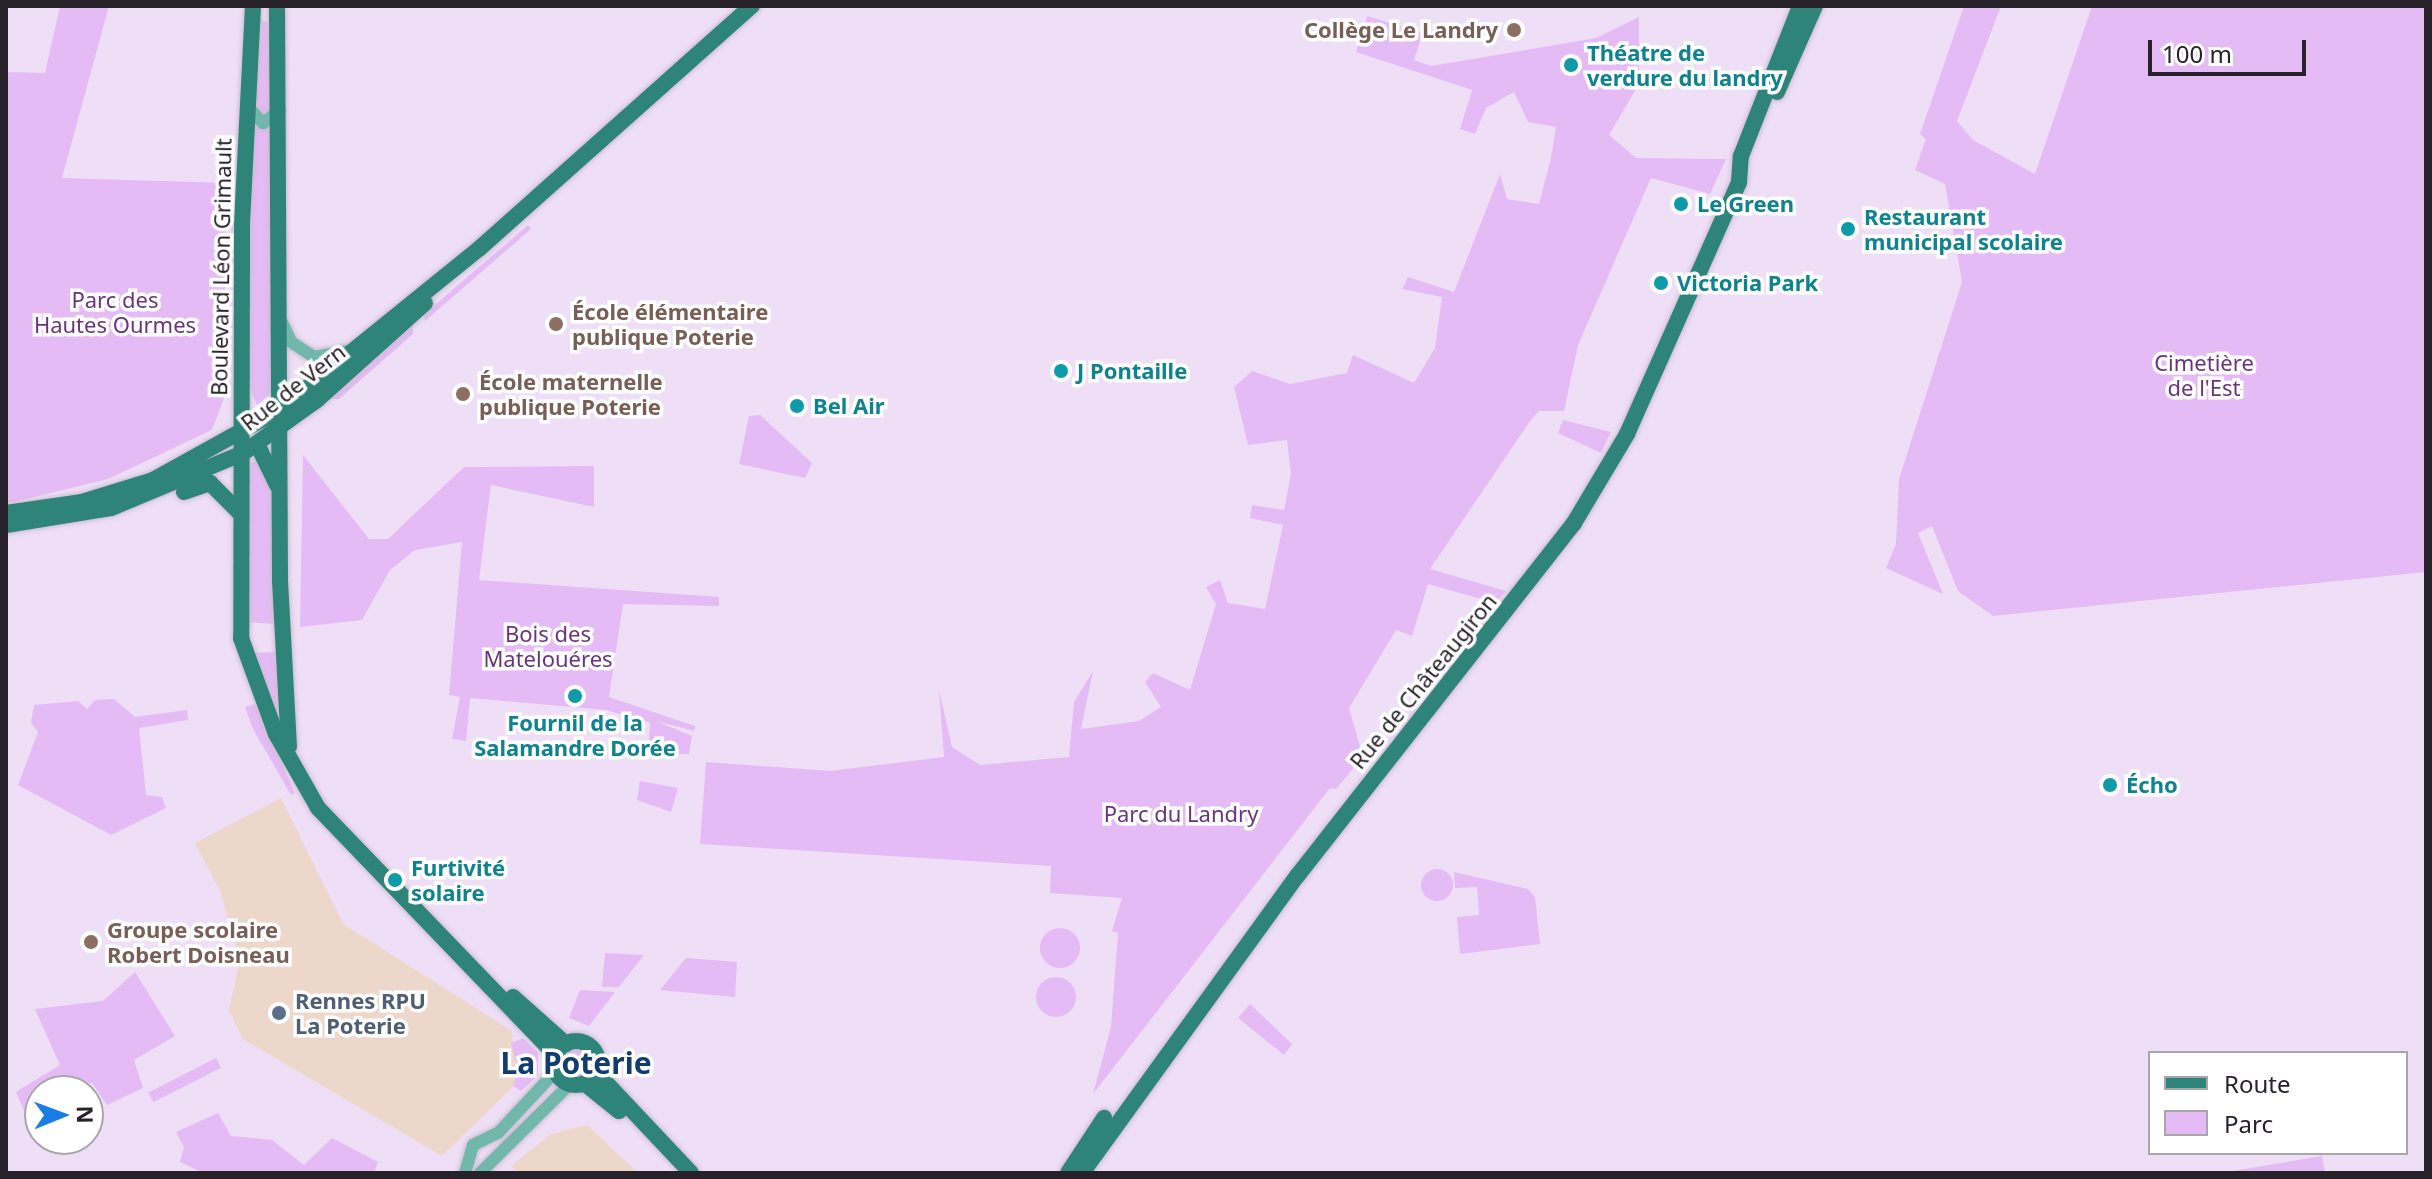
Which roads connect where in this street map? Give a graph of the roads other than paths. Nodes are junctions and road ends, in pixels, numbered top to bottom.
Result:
1 (253, 6) edge
2 (277, 6) edge
3 (752, 6) edge
4 (1800, 6) edge
5 (1815, 6) edge
6 (248, 101) junction
7 (282, 105) junction
8 (1739, 172) junction
9 (480, 248) junction
10 (279, 316) junction
11 (354, 348) junction
12 (242, 375) junction
13 (281, 409) junction
14 (265, 418) junction
15 (281, 428) junction
16 (242, 434) junction
17 (250, 449) junction
18 (280, 498) junction
19 (131, 502) junction
20 (239, 512) junction
21 (6, 513) edge
22 (6, 525) edge
23 (292, 760) junction
24 (1254, 936) junction
25 (559, 1057) junction
26 (583, 1080) junction
27 (488, 1140) junction
28 (498, 1151) junction
29 (472, 1159) junction
30 (482, 1170) edge
31 (465, 1173) edge
32 (691, 1173) edge
33 (1068, 1173) edge
34 (1082, 1173) edge

1 - 6 main road, Boulevard Léon Grimault
2 - 7 main road
3 - 9 main road, Rue de Vern
4 - 8 main road, Rue de Châteaugiron
5 - 8 main road, Rue de Châteaugiron
6 - 7 street, Boulevard Léon Grimault
6 - 12 main road, Boulevard Léon Grimault
7 - 10 main road
8 - 24 main road, Rue de Châteaugiron
9 - 11 main road, Rue de Vern
9 - 15 main road, Rue de Vern
10 - 11 street
10 - 13 main road
11 - 13 main road, Rue de Vern
12 - 14 main road
12 - 16 main road, Boulevard Léon Grimault
13 - 14 main road, Rue de Vern
13 - 15 main road
14 - 15 main road
14 - 16 main road, Rue de Vern
15 - 17 main road, Rue de Vern
15 - 18 main road
16 - 17 main road, Boulevard Léon Grimault
16 - 21 main road, Rue de Vern
17 - 18 main road
17 - 19 main road, Rue de Vern
17 - 20 main road
18 - 23 main road
19 - 20 main road
19 - 22 main road, Rue de Vern
20 - 23 main road
23 - 25 main road
24 - 33 main road, Rue de Châteaugiron
24 - 34 main road, Rue de Châteaugiron
25 - 26 main road
25 - 26 main road
25 - 27 street
26 - 28 street
26 - 32 main road
27 - 28 street
27 - 29 street
28 - 30 street
29 - 30 street
29 - 31 street

